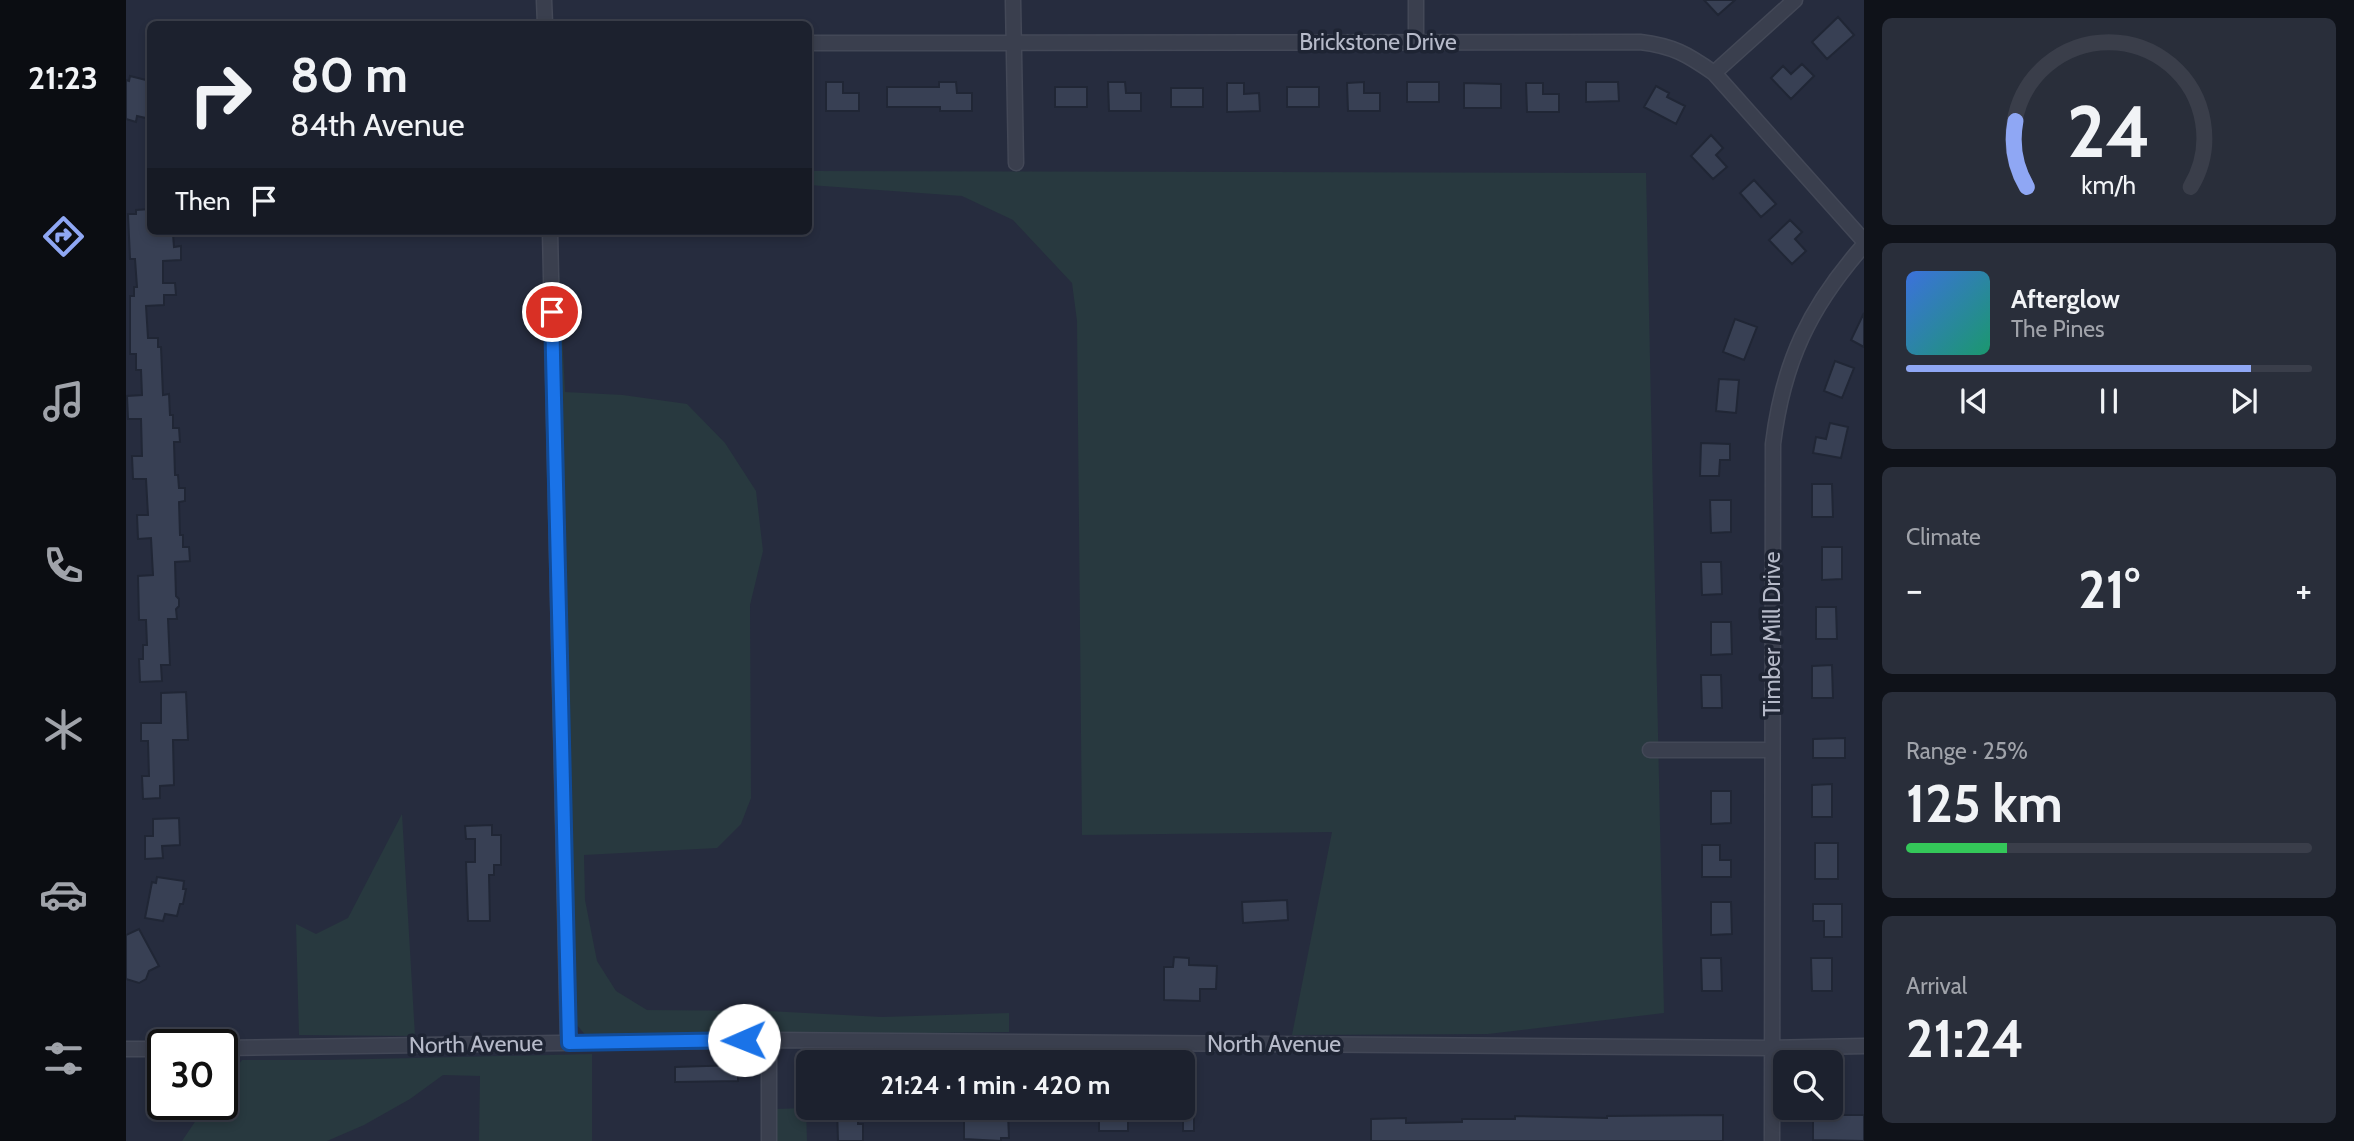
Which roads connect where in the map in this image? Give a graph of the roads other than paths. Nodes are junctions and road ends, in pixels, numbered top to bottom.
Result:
1 (544, 0) edge
2 (1013, 0) edge
3 (1416, 0) edge
4 (1795, 0) edge
5 (545, 21) edge
6 (1014, 42) junction
7 (1416, 42) junction
8 (812, 43) edge
9 (1714, 73) junction
10 (1016, 163) dead end
11 (550, 235) edge
12 (1864, 243) edge
13 (1650, 750) dead end
14 (1771, 750) junction
15 (769, 1040) junction
16 (569, 1043) junction
17 (1864, 1046) edge
18 (238, 1048) edge
19 (1772, 1048) junction
20 (126, 1049) edge
21 (147, 1049) edge
22 (769, 1141) edge
23 (1772, 1141) edge

1 - 5 street
2 - 6 street
3 - 7 street
4 - 9 street
6 - 7 street, Brickstone Drive
6 - 8 street, Brickstone Drive
6 - 10 street
7 - 9 street, Brickstone Drive
9 - 12 street, Brickstone Drive
11 - 16 street
12 - 14 street, Timber Mill Drive
13 - 14 street
14 - 19 street, Timber Mill Drive
15 - 16 street, North Avenue
15 - 19 street, North Avenue
15 - 22 street
16 - 18 street, North Avenue
17 - 19 street, North Avenue
19 - 23 street, Timber Mill Drive
20 - 21 street

